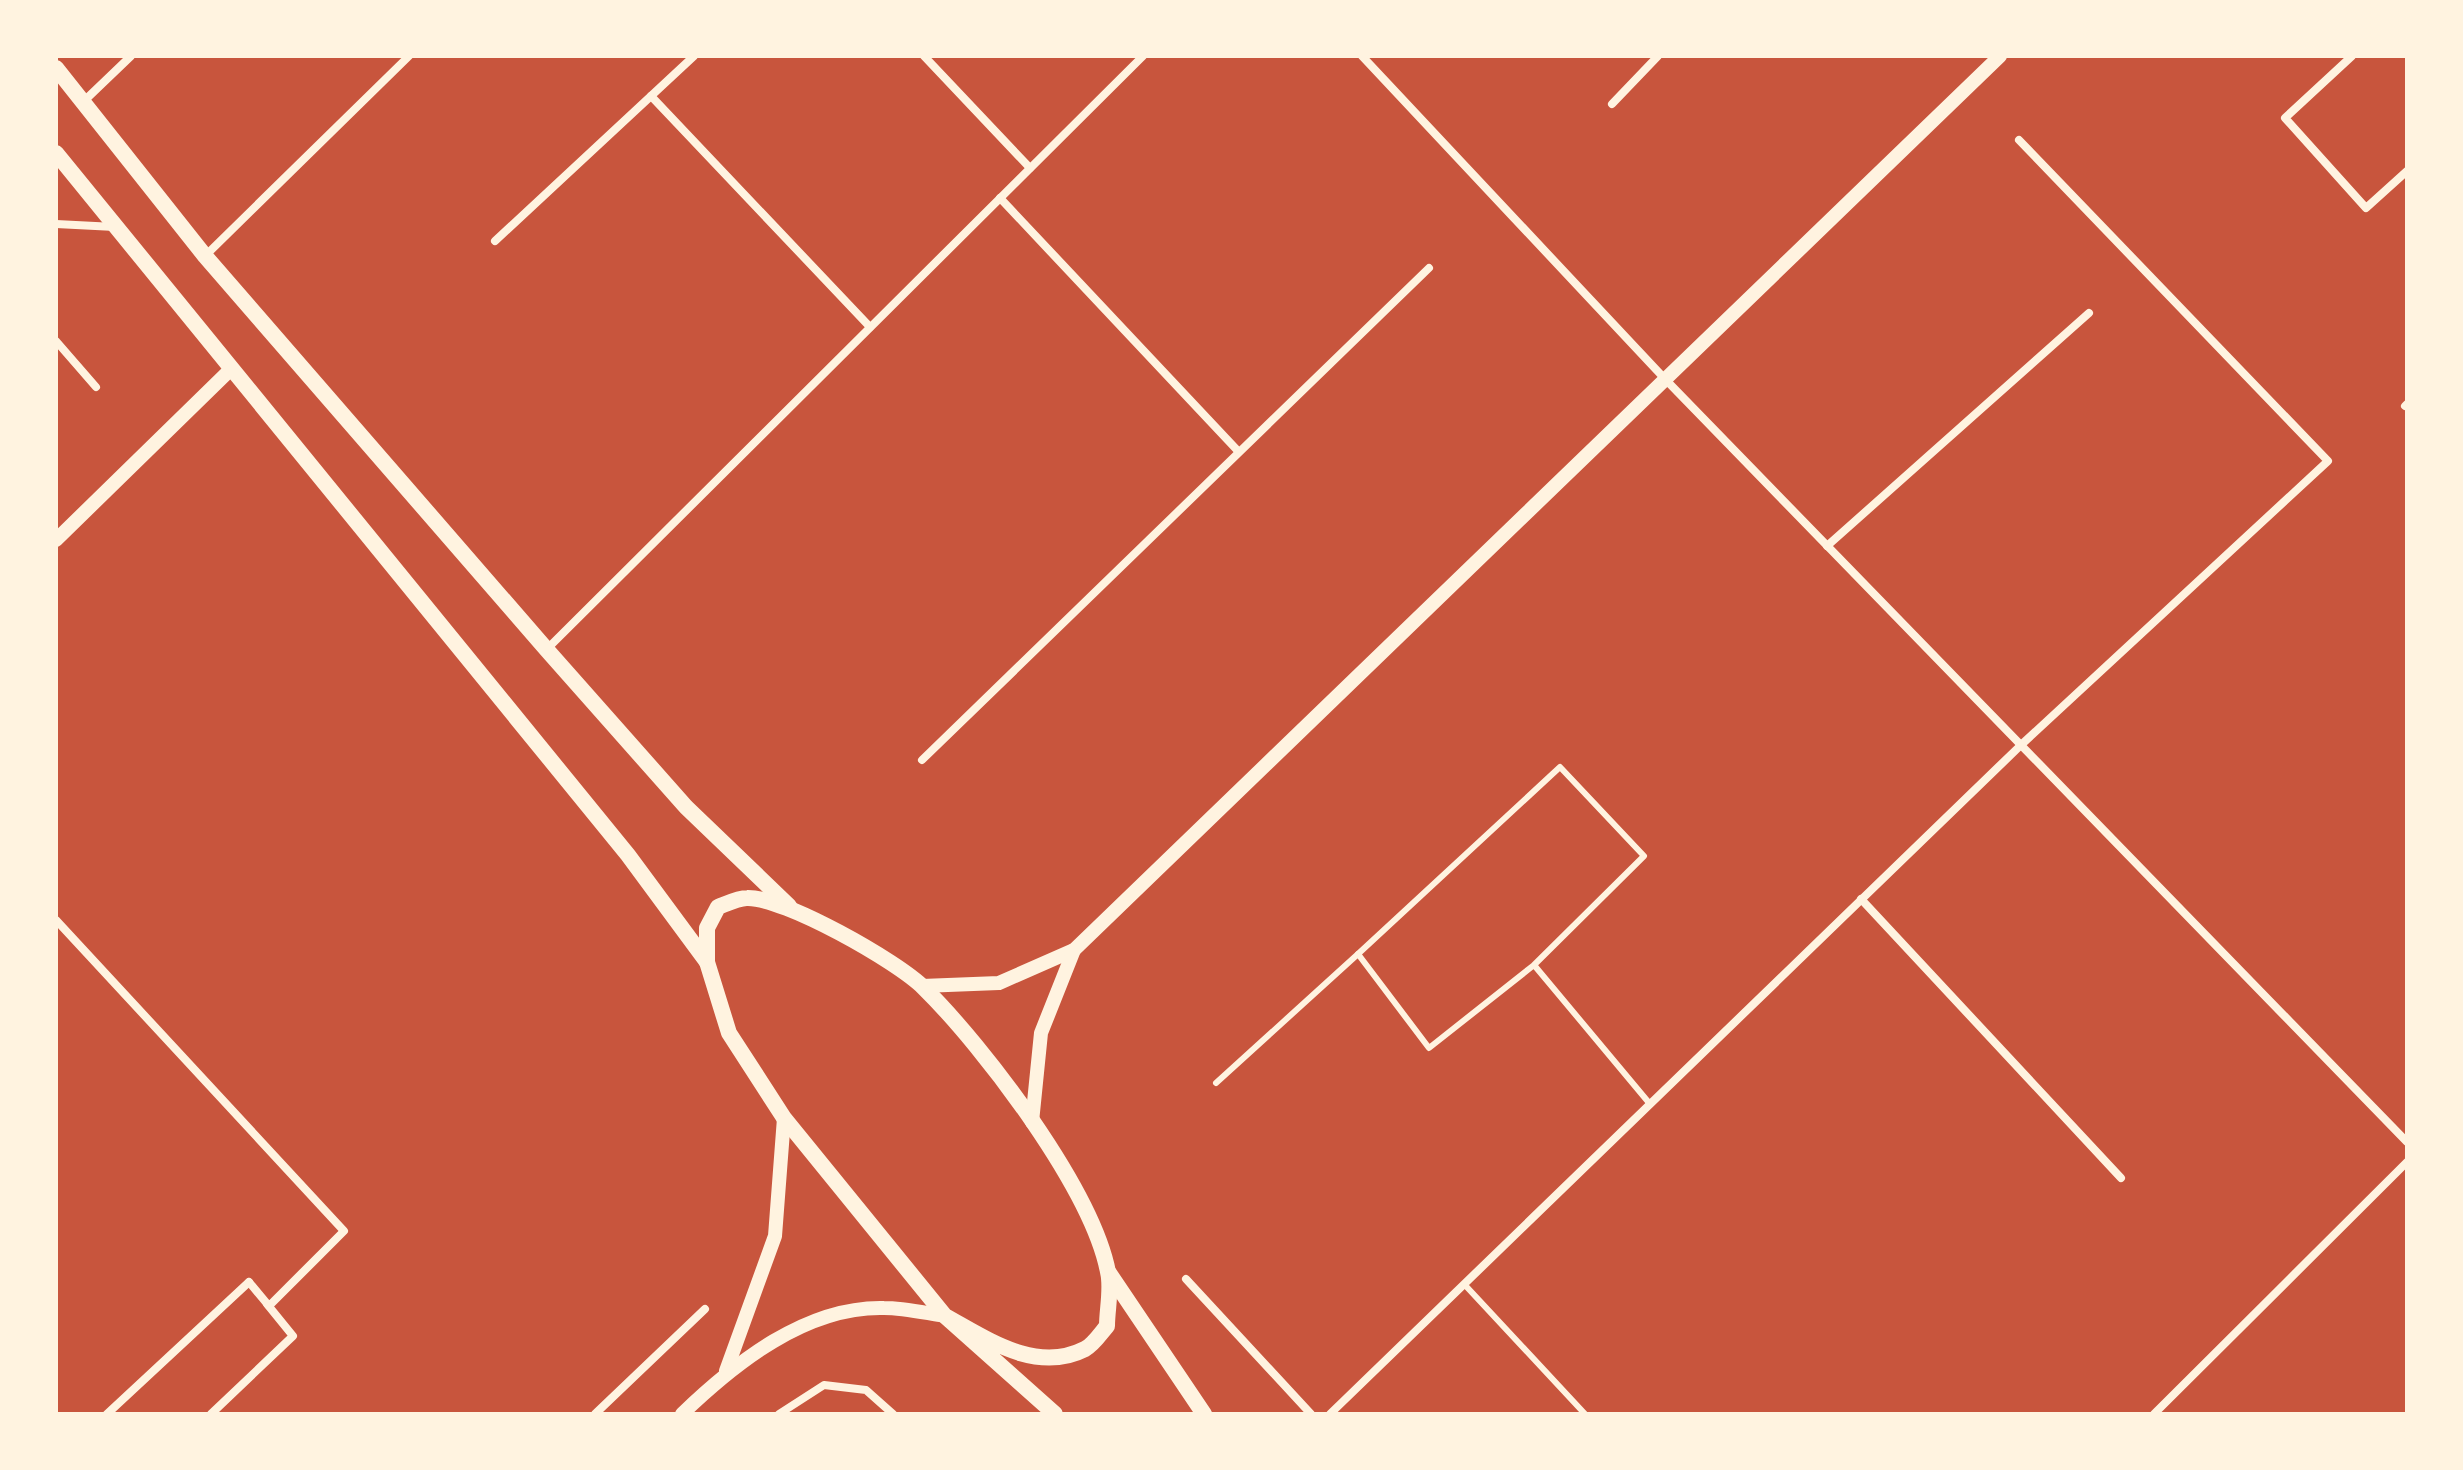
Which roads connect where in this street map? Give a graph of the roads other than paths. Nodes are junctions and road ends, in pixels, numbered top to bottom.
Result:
1 (131, 56) edge
2 (409, 56) edge
3 (694, 56) edge
4 (924, 56) edge
5 (1143, 56) edge
6 (1362, 56) edge
7 (1658, 56) edge
8 (2000, 56) edge
9 (2352, 56) edge
10 (56, 68) edge
11 (651, 96) junction
12 (83, 102) junction
13 (1612, 104) dead end
14 (2019, 140) dead end
15 (56, 153) edge
16 (1030, 168) junction
17 (2407, 171) edge
18 (1000, 198) junction
19 (56, 224) edge
20 (116, 227) junction
21 (495, 241) dead end
22 (205, 256) junction
23 (1429, 268) dead end
24 (2089, 313) dead end
25 (870, 327) junction
26 (56, 341) edge
27 (231, 369) junction
28 (1665, 379) junction
29 (96, 387) dead end
30 (1238, 451) junction
31 (56, 540) edge
32 (1827, 546) junction
33 (547, 650) junction
34 (2021, 745) junction
35 (922, 760) dead end
36 (1861, 899) junction
37 (791, 907) junction
38 (56, 920) edge
39 (64, 929) junction
40 (56, 937) edge
41 (1074, 950) junction
42 (1358, 954) junction
43 (707, 962) junction
44 (1534, 965) junction
45 (922, 986) junction
46 (1216, 1083) dead end
47 (1650, 1104) junction
48 (784, 1118) junction
49 (1032, 1122) junction
50 (2407, 1142) edge
51 (2407, 1162) edge
52 (2121, 1178) dead end
53 (1109, 1272) junction
54 (1186, 1279) dead end
55 (249, 1282) junction
56 (1464, 1284) junction
57 (705, 1309) dead end
58 (945, 1316) junction
59 (726, 1371) junction
60 (107, 1414) edge
61 (211, 1414) edge
62 (595, 1414) edge
63 (682, 1414) edge
64 (779, 1414) edge
65 (893, 1414) edge
66 (1055, 1414) edge
67 (1204, 1414) edge
68 (1311, 1414) edge
69 (1330, 1414) edge
70 (1585, 1414) edge
71 (2154, 1414) edge

1 - 12 street
2 - 22 street
3 - 11 street
4 - 16 street
5 - 16 street
6 - 28 street
7 - 13 street
8 - 28 street
9 - 17 street
10 - 12 main road
11 - 21 street
11 - 25 street
12 - 22 main road
14 - 34 street
15 - 20 main road
16 - 18 street
18 - 25 street
18 - 30 street
19 - 20 street
20 - 27 main road
22 - 33 main road
23 - 30 street
24 - 32 street
25 - 33 street
26 - 29 street
27 - 31 street
27 - 43 main road
28 - 32 street
28 - 41 street
30 - 35 street
32 - 34 street
33 - 37 main road
34 - 36 street
34 - 50 street
36 - 47 street
36 - 52 street
37 - 43 main road
37 - 45 main road
38 - 39 street
39 - 40 street
39 - 55 street
41 - 45 street
41 - 49 street
42 - 44 lane
42 - 44 lane
42 - 46 lane
43 - 48 main road
44 - 47 lane
45 - 49 main road
47 - 56 street
48 - 58 main road
48 - 59 street
49 - 53 main road
51 - 71 street
53 - 58 main road
53 - 67 main road
54 - 68 street
55 - 60 street
55 - 61 street
56 - 69 street
56 - 70 lane
57 - 62 street
58 - 59 street
58 - 66 main road
59 - 63 street
64 - 65 street

